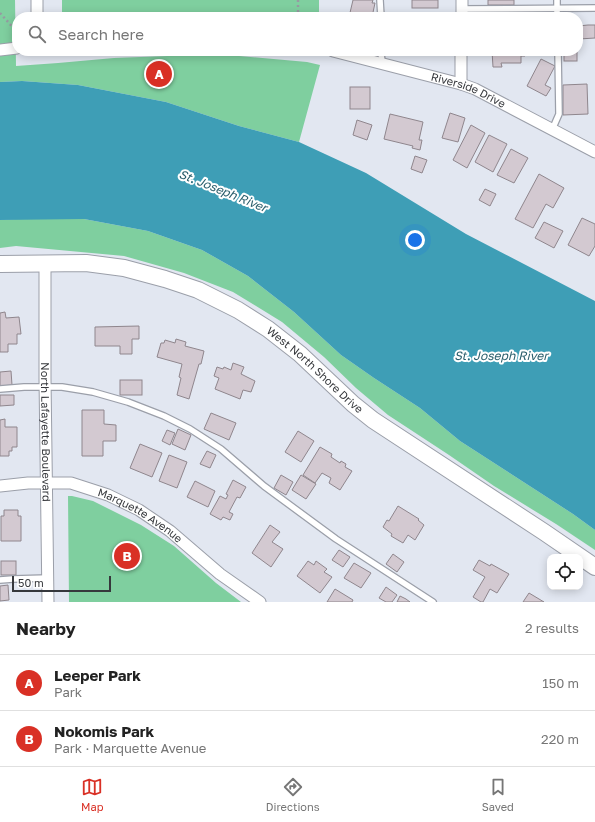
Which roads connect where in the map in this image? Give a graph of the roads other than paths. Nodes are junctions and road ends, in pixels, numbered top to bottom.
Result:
1 (37, 0) edge
2 (380, 0) edge
3 (557, 0) edge
4 (595, 8) edge
5 (462, 9) edge
6 (557, 9) junction
7 (37, 12) edge
8 (381, 12) edge
9 (12, 49) edge
10 (0, 50) edge
11 (352, 56) edge
12 (381, 56) edge
13 (461, 56) edge
14 (558, 56) edge
15 (382, 64) junction
16 (461, 84) junction
17 (552, 130) junction
18 (595, 152) edge
19 (45, 263) junction
20 (0, 264) edge
21 (46, 387) junction
22 (0, 389) edge
23 (47, 482) junction
24 (0, 486) edge
25 (595, 567) edge
26 (48, 578) junction
27 (0, 580) edge
28 (48, 602) edge
29 (260, 602) edge
30 (433, 602) edge

1 - 7 street
2 - 8 lane
3 - 6 lane
4 - 6 lane
5 - 6 lane
9 - 10 street
11 - 15 street, Riverside Drive
12 - 15 lane
13 - 16 street
14 - 17 lane
15 - 16 street, Riverside Drive
16 - 17 street, Riverside Drive
17 - 18 street, Riverside Drive
19 - 20 street, West North Shore Drive
19 - 21 street, North Lafayette Boulevard
19 - 25 street, West North Shore Drive
21 - 22 lane
21 - 23 street, North Lafayette Boulevard
21 - 30 lane
23 - 24 street, Marquette Avenue
23 - 26 street, North Lafayette Boulevard
23 - 29 street, Marquette Avenue
26 - 27 lane
26 - 28 street, North Lafayette Boulevard

